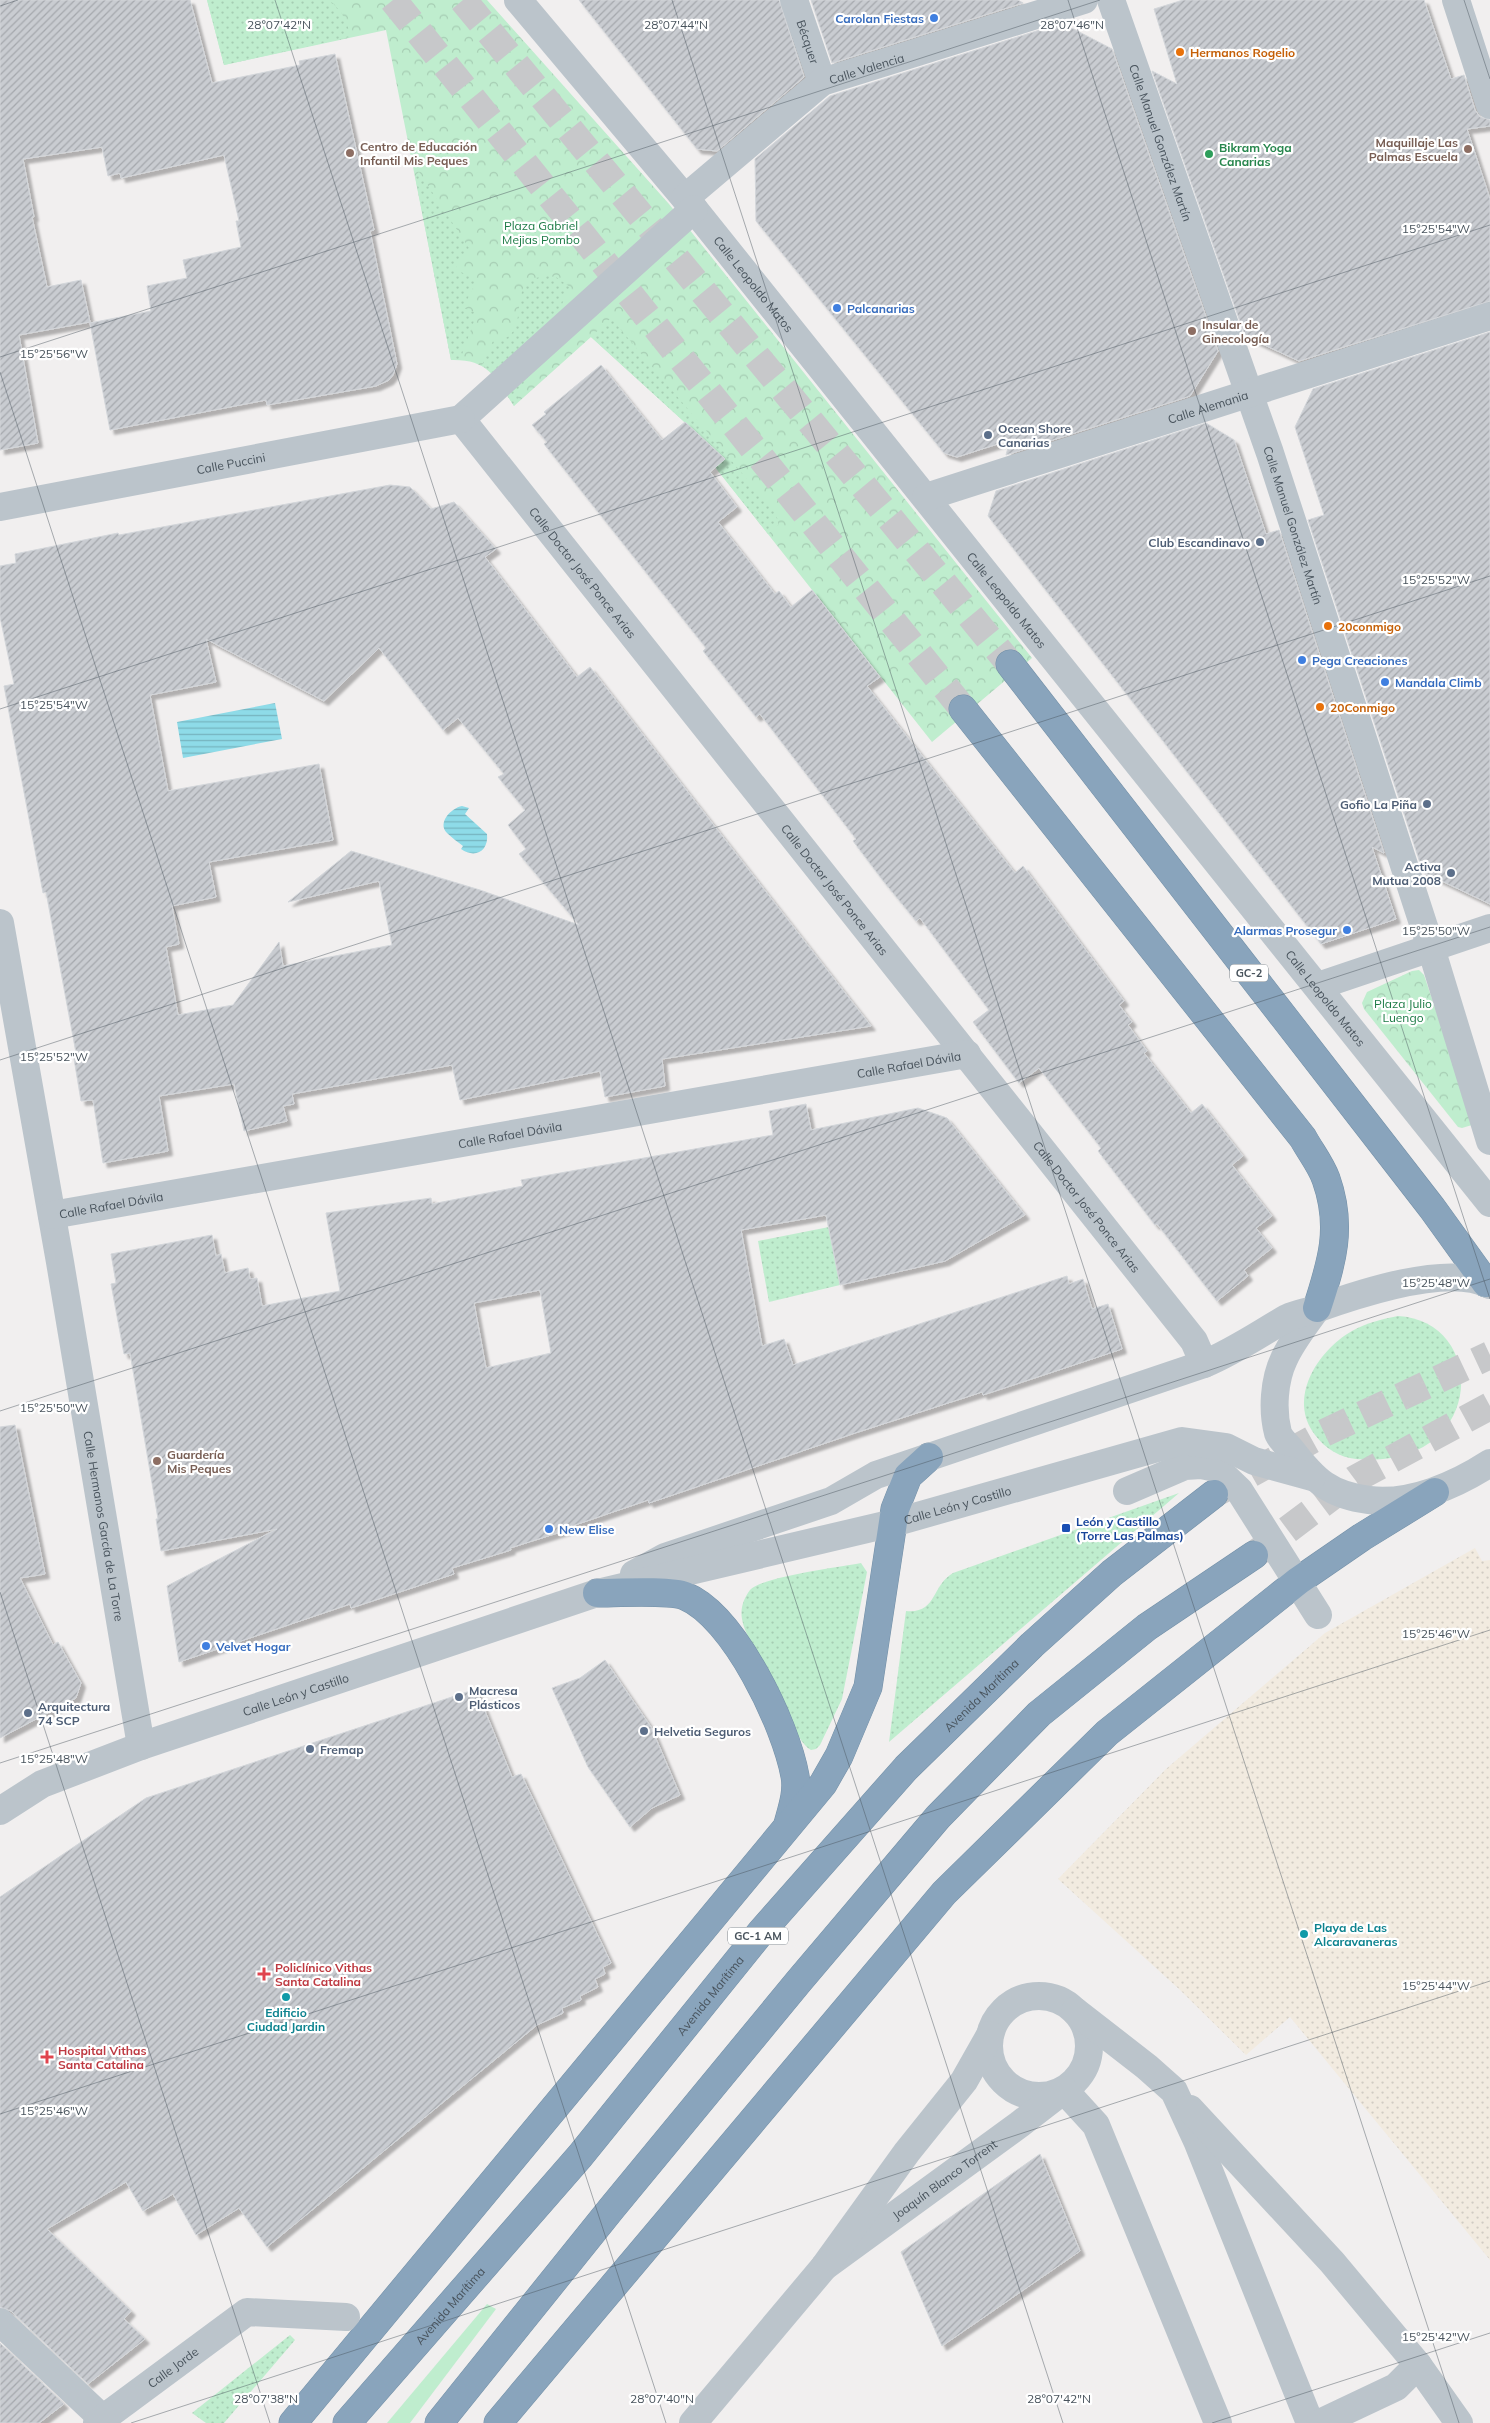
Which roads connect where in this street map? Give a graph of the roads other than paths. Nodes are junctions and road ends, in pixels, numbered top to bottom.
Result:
1 (518, 0) edge
2 (794, 0) edge
3 (1084, 0) edge
4 (1111, 0) edge
5 (1456, 0) edge
6 (822, 82) junction
7 (1490, 105) edge
8 (689, 204) junction
9 (1490, 316) edge
10 (1248, 394) junction
11 (461, 419) junction
12 (926, 497) junction
13 (0, 507) edge
14 (1010, 664) tunnel mouth
15 (963, 709) tunnel mouth
16 (0, 922) edge
17 (1490, 928) edge
18 (1431, 948) junction
19 (1318, 986) junction
20 (967, 1054) junction
21 (1490, 1141) edge
22 (1490, 1203) edge
23 (52, 1215) junction
24 (1489, 1283) edge
25 (1317, 1308) junction
26 (1204, 1364) junction
27 (929, 1457) junction
28 (1490, 1463) edge
29 (1312, 1477) junction
30 (1127, 1491) dead end
31 (1435, 1492) junction
32 (1214, 1494) tunnel mouth
33 (893, 1523) junction
34 (1254, 1555) tunnel mouth
35 (1298, 1582) junction
36 (597, 1593) junction
37 (1318, 1615) dead end
38 (141, 1746) junction
39 (0, 1811) edge
40 (788, 1826) junction
41 (1075, 2011) junction
42 (990, 2035) junction
43 (1064, 2090) junction
44 (1174, 2091) junction
45 (824, 2267) junction
46 (346, 2317) dead end
47 (0, 2322) edge
48 (1418, 2365) junction
49 (100, 2421) edge
50 (293, 2423) edge
51 (347, 2423) edge
52 (439, 2423) edge
53 (498, 2423) edge
54 (693, 2423) edge
55 (1218, 2423) edge
56 (1310, 2423) edge
57 (1320, 2423) edge
58 (1459, 2423) edge

1 - 8 street, Calle Leopoldo Matos
2 - 6 street, Bécquer
3 - 6 street, Calle Valencia
4 - 10 street, Calle Manuel González Martín
5 - 7 street
6 - 8 street, Calle Valencia
8 - 11 street, Calle Valencia
8 - 12 street, Calle Leopoldo Matos
9 - 10 street, Calle Alemania
10 - 12 street, Calle Alemania
10 - 18 street, Calle Manuel González Martín
11 - 13 street, Calle Puccini
11 - 20 street, Calle Doctor José Ponce Arias
12 - 19 street, Calle Leopoldo Matos
14 - 24 highway, GC-2
15 - 25 highway
16 - 23 street, Calle Hermanos García de La Torre
17 - 18 street
18 - 19 street
18 - 21 street, Calle Manuel González Martín
19 - 22 street, Calle Leopoldo Matos
20 - 23 street, Calle Rafael Dávila
20 - 26 street, Calle Doctor José Ponce Arias
23 - 38 street, Calle Hermanos García de La Torre
24 - 25 street, Calle León y Castillo
25 - 26 street, Calle León y Castillo
25 - 29 street
26 - 27 street, Calle León y Castillo
27 - 33 highway
27 - 36 street, Calle León y Castillo
28 - 31 street
29 - 31 street
29 - 33 street, Calle León y Castillo
30 - 35 street
31 - 35 highway
32 - 51 highway, Avenida Marítima / GC-1 AM
33 - 36 street, Calle León y Castillo
33 - 40 highway
34 - 52 highway
35 - 37 street
35 - 53 highway
36 - 38 street, Calle León y Castillo
36 - 40 highway
38 - 39 street, Calle León y Castillo
40 - 50 highway
41 - 42 street
41 - 43 street
41 - 44 street
42 - 43 street
42 - 45 street, Joaquín Blanco Torrent
43 - 45 street, Joaquín Blanco Torrent
43 - 55 street
44 - 48 street
44 - 56 street
45 - 54 street, Joaquín Blanco Torrent
46 - 49 street, Calle Jorde
47 - 49 street
48 - 57 street
48 - 58 street

